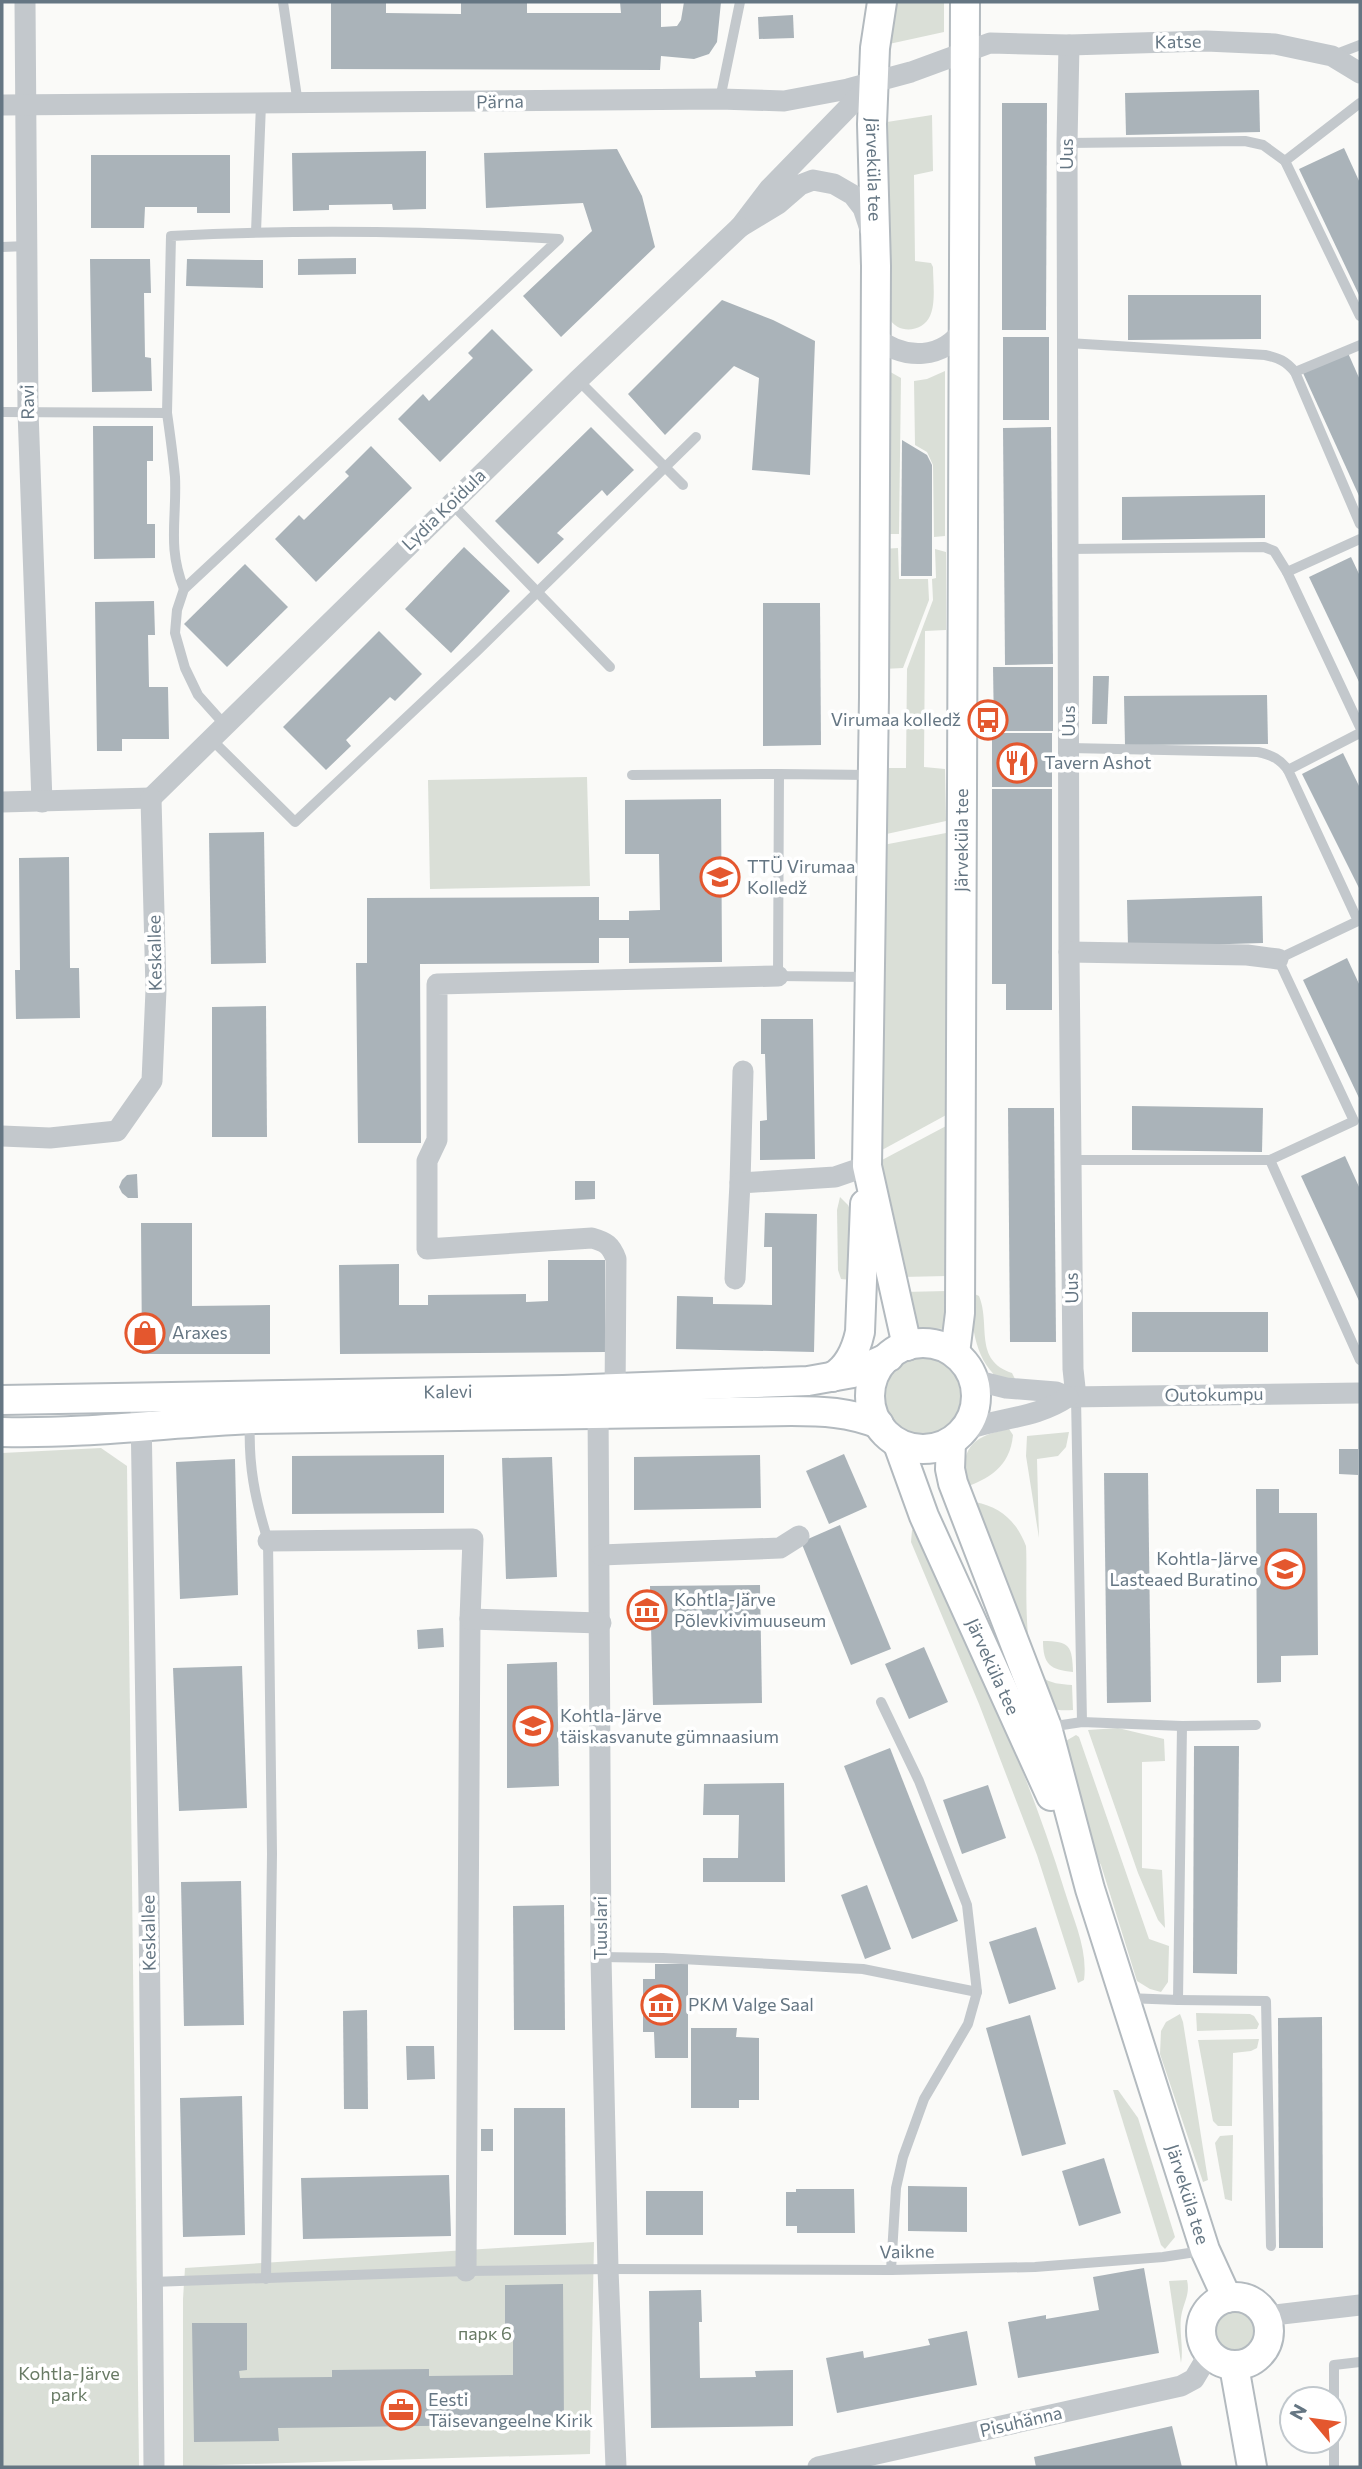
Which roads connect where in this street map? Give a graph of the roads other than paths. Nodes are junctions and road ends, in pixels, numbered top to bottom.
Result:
1 (24, 2) edge
2 (283, 2) edge
3 (740, 2) edge
4 (882, 2) edge
5 (965, 2) edge
6 (1069, 45) junction
7 (1360, 45) edge
8 (978, 46) junction
9 (1332, 56) junction
10 (1360, 73) edge
11 (874, 80) junction
12 (720, 99) junction
13 (1360, 103) edge
14 (27, 104) junction
15 (261, 104) junction
16 (298, 104) junction
17 (2, 105) edge
18 (1067, 143) junction
19 (1285, 162) junction
20 (740, 227) junction
21 (256, 232) junction
22 (27, 246) junction
23 (2, 247) edge
24 (876, 266) junction
25 (1360, 316) edge
26 (965, 327) junction
27 (875, 337) junction
28 (1068, 343) junction
29 (1360, 345) edge
30 (1294, 372) junction
31 (578, 380) junction
32 (28, 411) junction
33 (2, 412) edge
34 (167, 413) junction
35 (696, 437) dead end
36 (666, 468) junction
37 (683, 485) dead end
38 (451, 503) junction
39 (1360, 524) edge
40 (1360, 539) edge
41 (1068, 549) junction
42 (1287, 572) junction
43 (184, 589) junction
44 (537, 593) junction
45 (610, 667) dead end
46 (1360, 727) edge
47 (217, 731) junction
48 (1360, 733) edge
49 (1070, 748) junction
50 (1288, 770) junction
51 (779, 774) junction
52 (632, 775) dead end
53 (873, 775) junction
54 (151, 797) junction
55 (2, 802) edge
56 (42, 802) junction
57 (1069, 952) junction
58 (1278, 959) junction
59 (778, 976) junction
60 (871, 977) junction
61 (743, 1071) dead end
62 (2, 1136) edge
63 (1070, 1160) junction
64 (1270, 1160) junction
65 (867, 1167) junction
66 (740, 1183) junction
67 (734, 1279) dead end
68 (898, 1351) junction
69 (955, 1353) junction
70 (1360, 1360) edge
71 (830, 1378) junction
72 (974, 1380) junction
73 (1360, 1393) edge
74 (1072, 1397) junction
75 (140, 1398) junction
76 (607, 1401) junction
77 (2, 1403) edge
78 (251, 1419) junction
79 (141, 1426) junction
80 (2, 1432) edge
81 (888, 1434) junction
82 (958, 1436) junction
83 (799, 1536) dead end
84 (268, 1541) junction
85 (601, 1555) junction
86 (470, 1619) junction
87 (601, 1623) junction
88 (881, 1702) dead end
89 (1082, 1722) junction
90 (1256, 1725) dead end
91 (1182, 1726) junction
92 (1037, 1732) junction
93 (601, 1958) junction
94 (977, 1992) junction
95 (1127, 1998) junction
96 (1178, 2000) junction
97 (1271, 2246) dead end
98 (1205, 2250) junction
99 (608, 2269) junction
100 (891, 2270) junction
101 (466, 2271) junction
102 (266, 2278) junction
103 (152, 2282) junction
104 (1227, 2298) junction
105 (1360, 2305) edge
106 (1266, 2316) junction
107 (1209, 2354) junction
108 (1360, 2362) edge
109 (1234, 2366) junction
110 (154, 2467) edge
111 (616, 2467) edge
112 (818, 2467) edge
113 (1252, 2467) edge
114 (1334, 2467) edge

1 - 14 street, Ravi
2 - 16 lane
3 - 12 lane
4 - 11 main road, Järveküla tee
5 - 8 main road, Järveküla tee
6 - 8 street, Katse
6 - 9 street, Katse
6 - 18 street, Uus
7 - 9 lane
8 - 11 street, Pärna
8 - 26 main road, Järveküla tee
9 - 10 street, Katse
11 - 12 street, Pärna
11 - 20 street, Lydia Koidula
11 - 24 main road, Järveküla tee
12 - 16 street, Pärna
13 - 19 lane
14 - 15 street, Pärna
14 - 17 street, Pärna
14 - 22 street, Ravi
15 - 16 street, Pärna
15 - 21 lane
18 - 19 lane
18 - 28 street, Uus
19 - 25 lane
20 - 24 street, Lydia Koidula
20 - 31 street, Lydia Koidula
21 - 34 lane
21 - 43 lane
22 - 23 lane
22 - 32 street, Ravi
24 - 27 main road, Järveküla tee
26 - 27 street
26 - 69 main road, Järveküla tee
27 - 53 main road, Järveküla tee
28 - 30 lane
28 - 41 street, Uus
29 - 30 lane
30 - 39 lane
31 - 36 lane
31 - 38 street, Lydia Koidula
32 - 33 lane
32 - 34 lane
32 - 56 street, Ravi
34 - 43 lane
35 - 36 lane
36 - 37 lane
36 - 44 lane
38 - 44 lane
38 - 47 street, Lydia Koidula
40 - 42 lane
41 - 42 lane
41 - 49 street, Uus
42 - 46 lane
43 - 47 lane
44 - 45 lane
44 - 47 lane
47 - 54 street, Lydia Koidula
48 - 50 lane
49 - 50 lane
49 - 57 street, Uus
50 - 58 lane
51 - 52 lane
51 - 53 lane
51 - 59 lane
53 - 60 main road, Järveküla tee
54 - 56 street
54 - 62 street, Keskallee
55 - 56 street
57 - 58 street
57 - 63 street, Uus
58 - 64 lane
59 - 60 lane
59 - 76 street, Tuuslari
60 - 65 main road, Järveküla tee
61 - 66 street
63 - 64 lane
63 - 74 street, Uus
64 - 70 lane
65 - 66 street
65 - 68 main road, Järveküla tee
65 - 71 main road
66 - 67 street
68 - 69 main road
68 - 71 main road, Kalevi
68 - 81 main road
69 - 72 main road
71 - 76 main road, Kalevi
72 - 74 street, Outokumpu
72 - 82 main road
73 - 74 street, Outokumpu
74 - 82 street, Outokumpu
74 - 89 lane
75 - 76 main road, Kalevi
75 - 77 main road, Kalevi
75 - 79 street, Keskallee
76 - 78 main road, Kalevi
76 - 81 main road, Kalevi
76 - 85 street, Tuuslari
78 - 79 main road, Kalevi
78 - 84 lane
79 - 80 main road, Kalevi
79 - 103 street, Keskallee
81 - 82 main road
81 - 92 main road, Järveküla tee
82 - 92 main road, Järveküla tee
83 - 85 street
84 - 86 street
84 - 102 lane
85 - 87 street, Tuuslari
86 - 87 street
86 - 101 street
87 - 93 street, Tuuslari
88 - 94 lane
89 - 91 lane
89 - 92 lane
90 - 91 lane
91 - 96 lane
92 - 95 main road, Järveküla tee
93 - 94 lane
93 - 99 street, Tuuslari
94 - 100 lane
95 - 96 lane
95 - 98 main road, Järveküla tee
96 - 97 lane
98 - 100 lane, Vaikne
98 - 104 main road, Järveküla tee
99 - 100 lane, Vaikne
99 - 101 lane, Vaikne
99 - 111 street, Tuuslari
101 - 102 lane, Vaikne
102 - 103 lane, Vaikne
103 - 110 street, Keskallee
104 - 106 main road
104 - 107 main road
105 - 106 street
106 - 109 main road
107 - 109 main road
107 - 112 street, Pisuhänna
108 - 114 lane
109 - 113 main road

